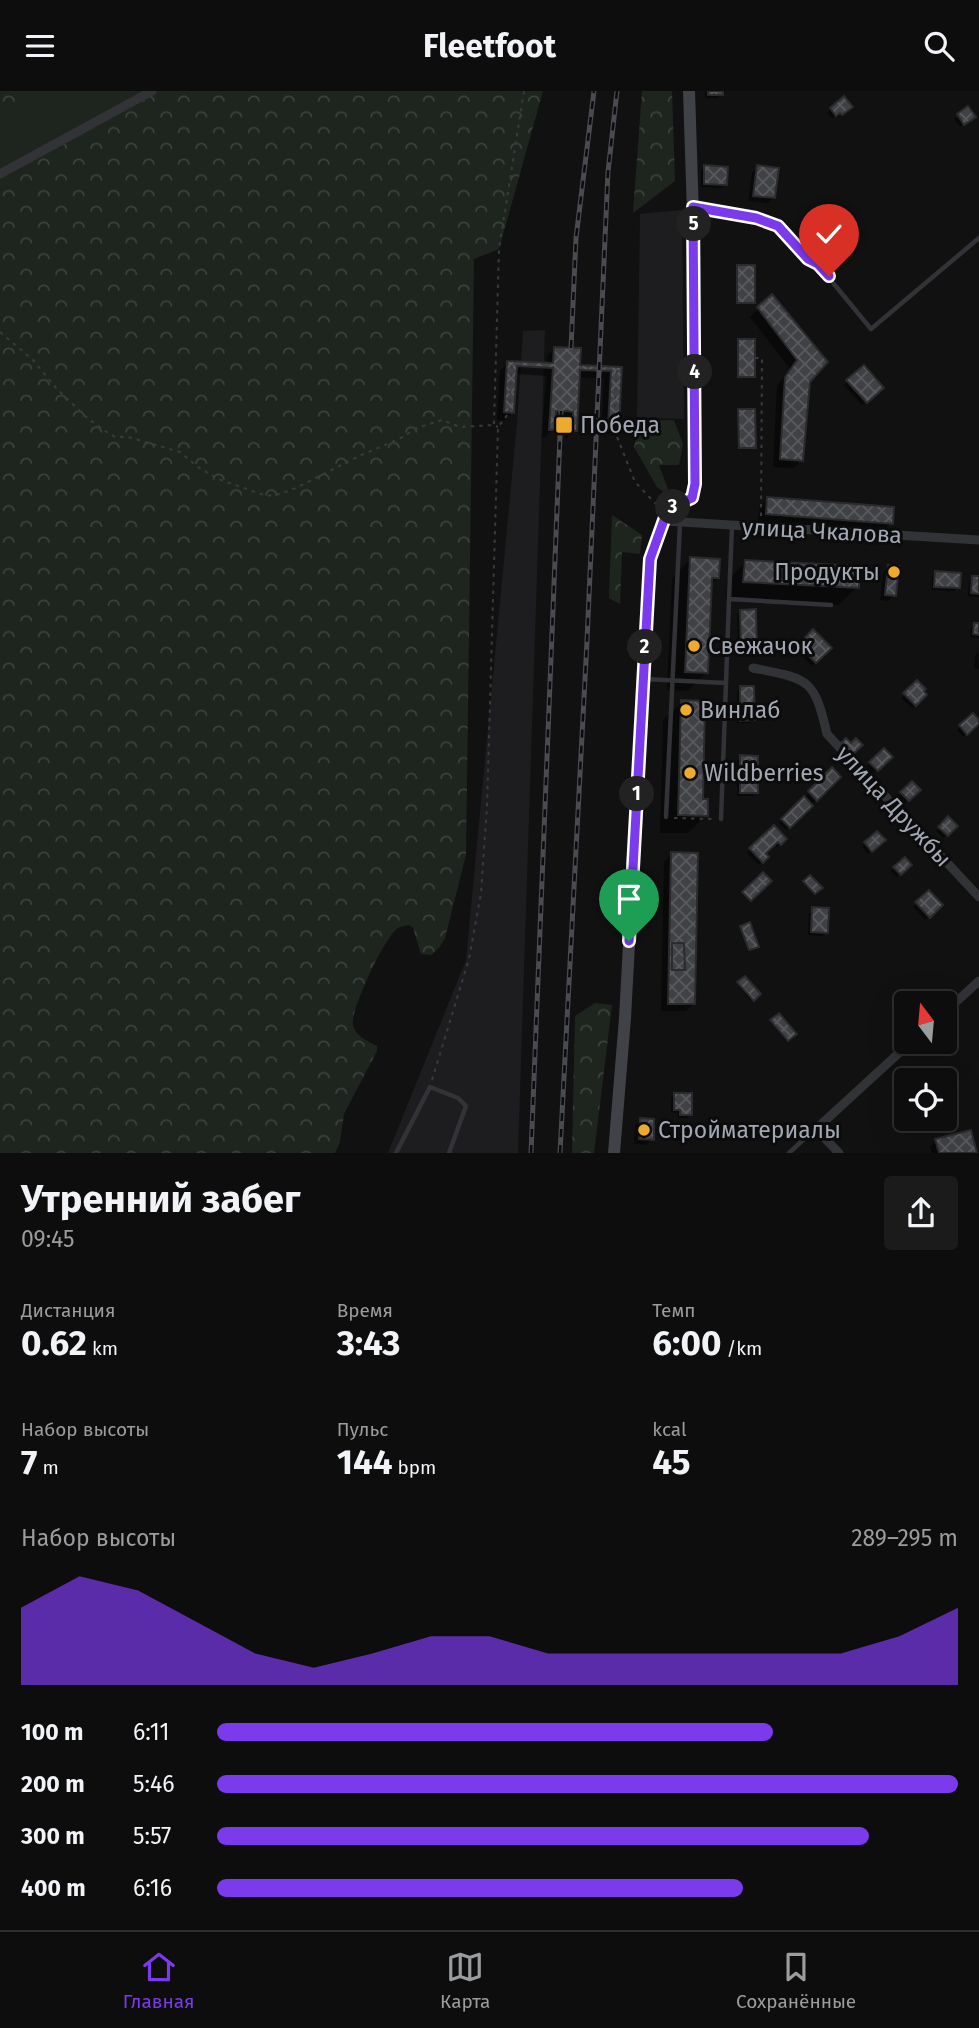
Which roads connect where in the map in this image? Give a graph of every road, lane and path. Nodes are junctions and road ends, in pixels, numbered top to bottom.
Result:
1 (152, 91) edge
2 (524, 91) edge
3 (689, 91) edge
4 (0, 174) edge
5 (693, 207) junction
6 (979, 238) edge
7 (808, 259) joint
8 (834, 284) joint
9 (0, 331) edge
10 (755, 358) dead end
11 (512, 364) dead end
12 (617, 370) dead end
13 (494, 425) junction
14 (498, 427) junction
15 (656, 504) dead end
16 (665, 521) junction
17 (680, 522) junction
18 (732, 525) junction
19 (761, 527) junction
20 (979, 540) edge
21 (729, 599) junction
22 (831, 605) dead end
23 (754, 669) dead end
24 (644, 679) junction
25 (673, 681) junction
26 (726, 683) junction
27 (666, 817) joint
28 (722, 819) joint
29 (979, 897) edge
30 (979, 981) edge
31 (957, 1001) edge
32 (898, 1054) edge
33 (430, 1087) junction
34 (816, 1129) junction
35 (396, 1153) edge
36 (449, 1153) edge
37 (614, 1153) edge
38 (789, 1153) edge
39 (839, 1153) edge

1 - 4 street
2 - 13 path
3 - 5 main road
5 - 7 lane
5 - 16 main road
6 - 8 lane
7 - 8 path
9 - 13 path
10 - 19 path
11 - 14 path
12 - 15 path
13 - 14 path
14 - 33 path
16 - 17 street, улица Чкалова
16 - 24 main road
17 - 18 street, улица Чкалова
17 - 25 lane
18 - 19 street, улица Чкалова
18 - 21 lane
19 - 20 street, улица Чкалова
21 - 22 lane
21 - 26 lane
23 - 29 street, улица Дружбы
24 - 25 lane
24 - 37 main road
25 - 26 lane
25 - 27 lane
26 - 28 lane
27 - 28 path
30 - 31 street
32 - 34 street
33 - 35 lane
33 - 36 lane
34 - 38 lane
34 - 39 street

